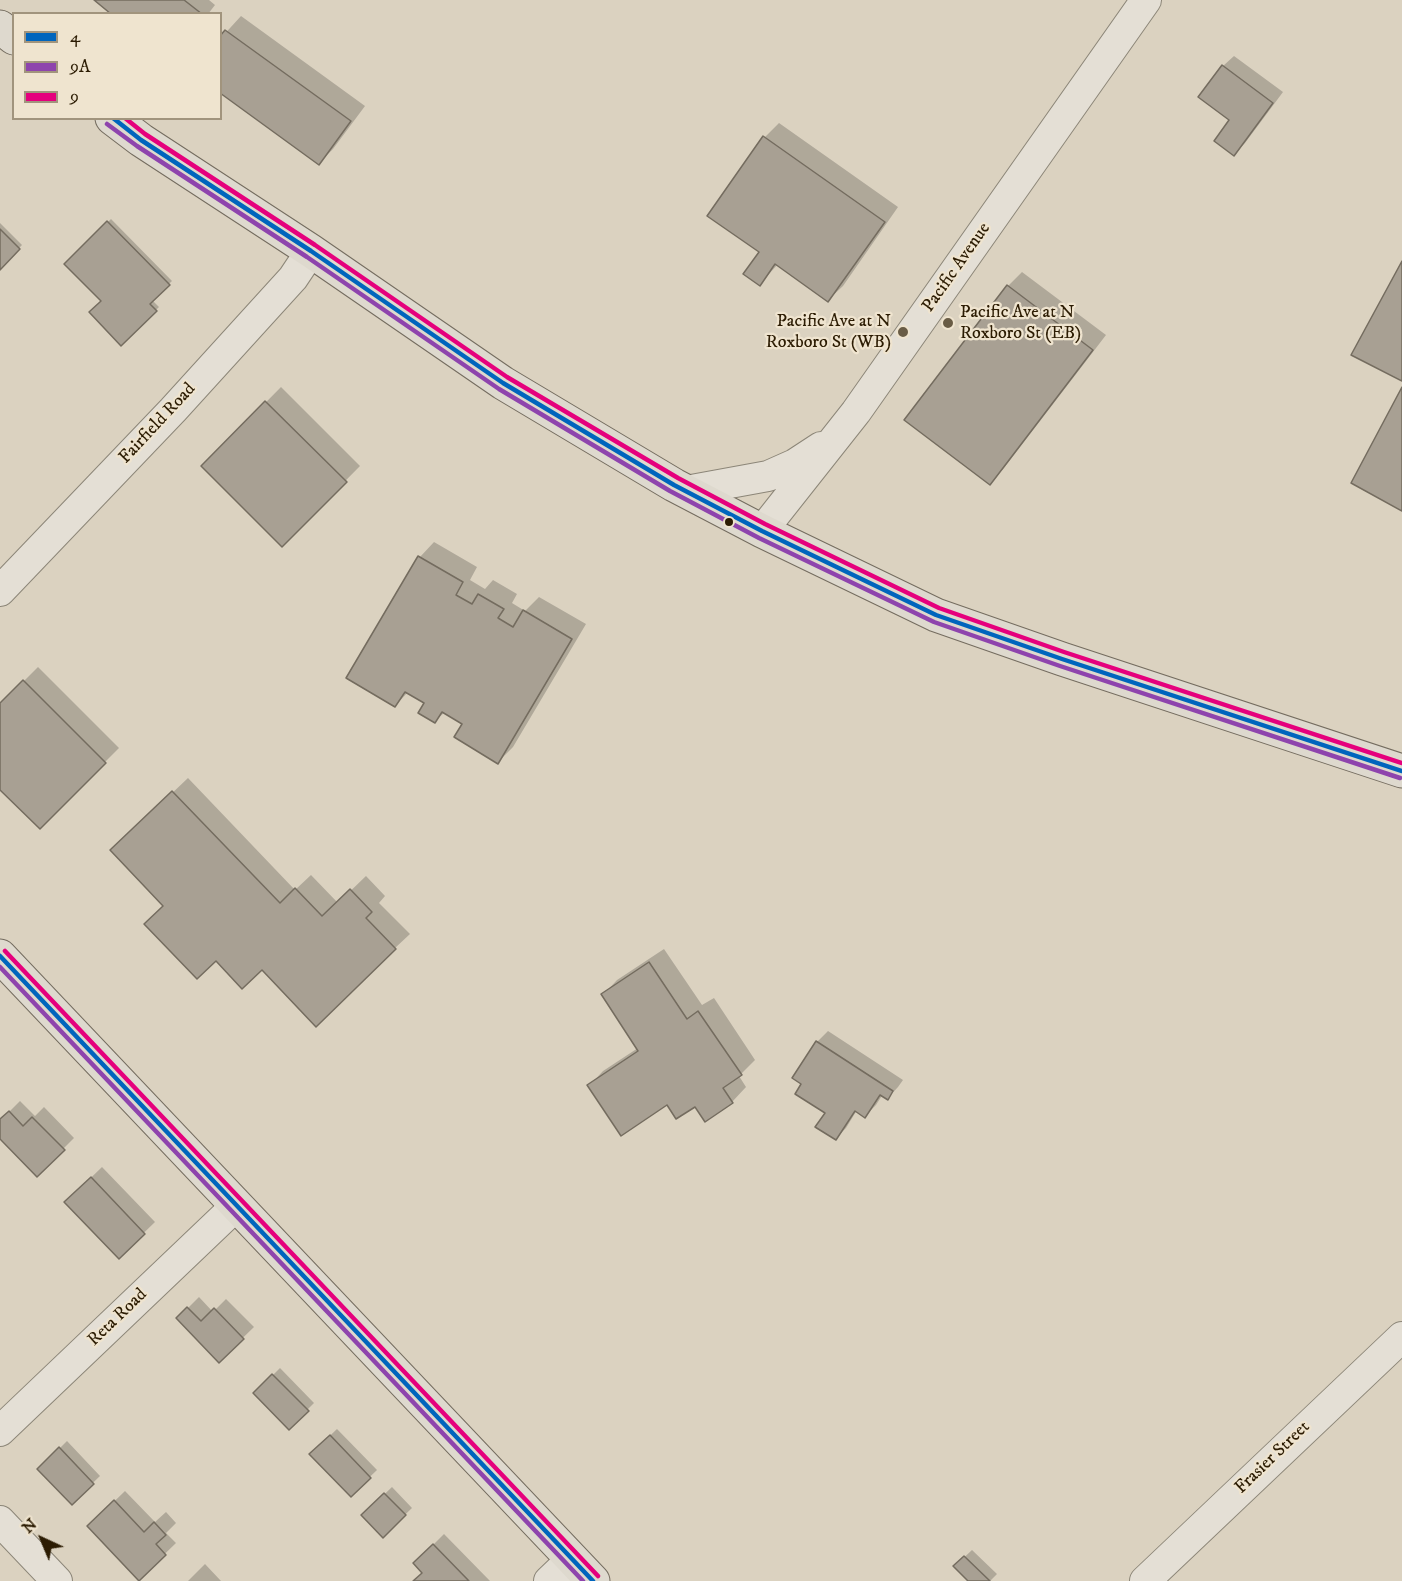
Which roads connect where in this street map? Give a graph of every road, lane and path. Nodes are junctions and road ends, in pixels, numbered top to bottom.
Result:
1 (1146, 0) edge
2 (0, 27) edge
3 (12, 36) edge
4 (114, 120) edge
5 (311, 252) junction
6 (836, 437) junction
7 (686, 491) junction
8 (762, 531) junction
9 (0, 591) edge
10 (1402, 771) edge
11 (0, 956) edge
12 (237, 1205) junction
13 (1402, 1337) edge
14 (0, 1431) edge
15 (0, 1521) edge
16 (583, 1570) edge
17 (57, 1581) edge
18 (549, 1581) edge
19 (1145, 1581) edge

1 - 6 street, Pacific Avenue
2 - 3 main road
4 - 5 main road
5 - 7 main road
5 - 9 street, Fairfield Road
6 - 7 street
6 - 8 street, Pacific Avenue
7 - 8 main road
8 - 10 main road
11 - 12 main road
12 - 14 street, Reta Road
12 - 16 main road
13 - 19 street, Frasier Street
15 - 17 street
16 - 18 street

